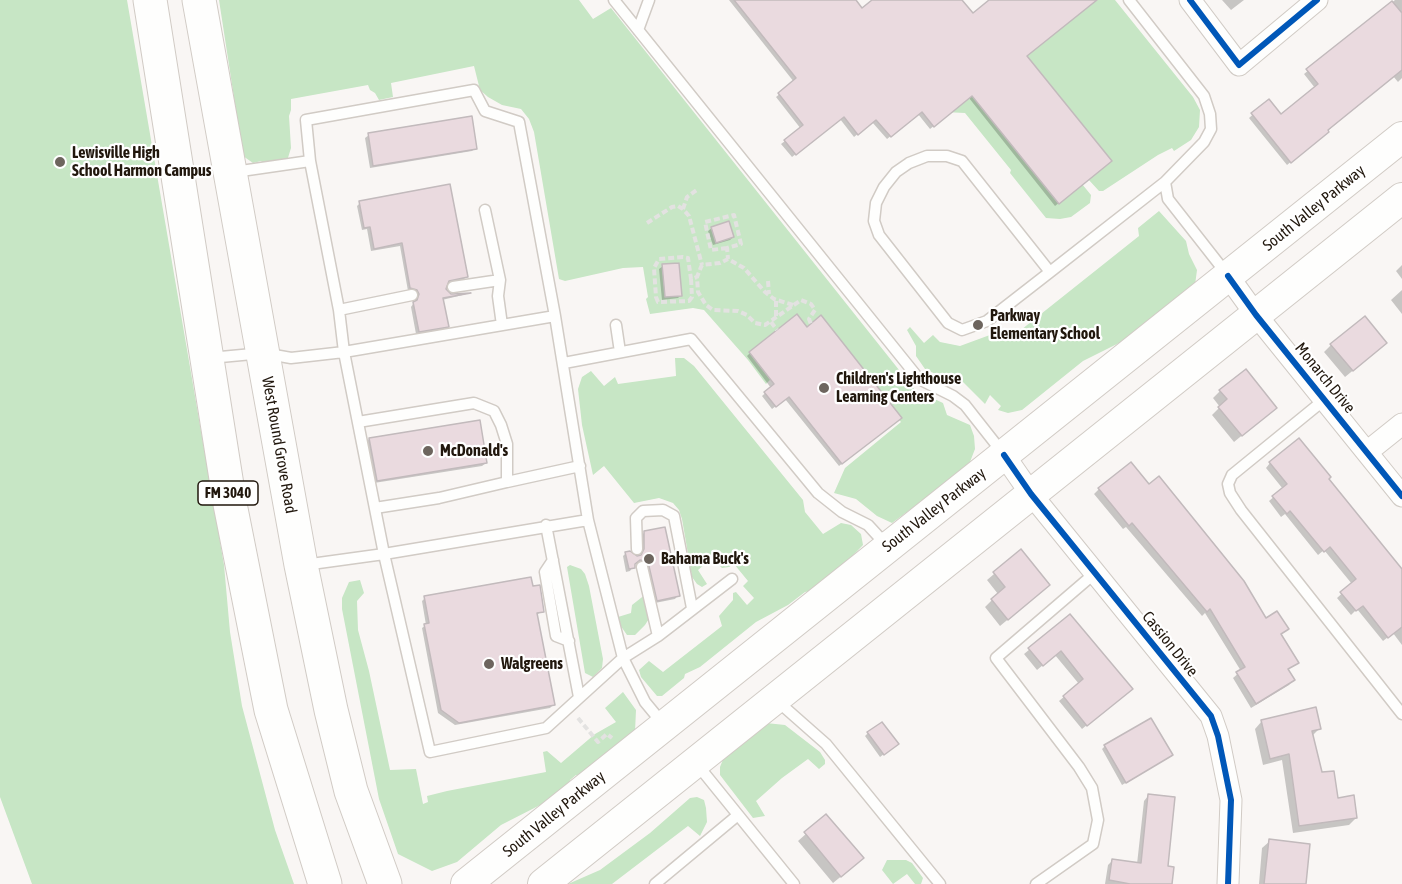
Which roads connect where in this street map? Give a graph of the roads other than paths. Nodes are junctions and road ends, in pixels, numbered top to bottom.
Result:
1 (150, 0) edge
2 (199, 0) edge
3 (614, 0) edge
4 (649, 0) edge
5 (1129, 0) edge
6 (1190, 0) edge
7 (1317, 0) edge
8 (638, 30) junction
9 (1402, 138) edge
10 (310, 161) junction
11 (230, 172) junction
12 (1166, 182) junction
13 (1402, 198) edge
14 (485, 210) dead end
15 (1050, 272) junction
16 (1228, 276) junction
17 (500, 280) junction
18 (453, 287) dead end
19 (412, 295) dead end
20 (339, 310) junction
21 (1256, 315) junction
22 (555, 316) junction
23 (502, 325) junction
24 (615, 325) dead end
25 (344, 352) junction
26 (620, 352) junction
27 (263, 353) junction
28 (207, 358) junction
29 (564, 363) junction
30 (1324, 400) junction
31 (358, 422) junction
32 (1402, 424) edge
33 (1367, 452) junction
34 (1004, 455) junction
35 (580, 466) junction
36 (507, 482) junction
37 (1031, 494) junction
38 (1402, 496) edge
39 (375, 508) junction
40 (588, 520) junction
41 (546, 525) junction
42 (896, 540) junction
43 (637, 549) dead end
44 (384, 554) junction
45 (301, 565) junction
46 (642, 567) dead end
47 (1095, 573) junction
48 (732, 579) dead end
49 (692, 608) junction
50 (658, 636) junction
51 (623, 658) junction
52 (579, 697) junction
53 (775, 699) junction
54 (1402, 714) edge
55 (664, 725) junction
56 (696, 762) junction
57 (738, 815) junction
58 (325, 884) edge
59 (385, 884) edge
60 (466, 884) edge
61 (543, 884) edge
62 (655, 884) edge
63 (794, 884) edge
64 (940, 884) edge
65 (1036, 884) edge
66 (1228, 884) edge

1 - 28 main road, FM 3040
2 - 11 main road, West Round Grove Road
3 - 8 lane
4 - 8 lane
5 - 12 lane
6 - 7 street
8 - 34 lane
9 - 16 main road, South Valley Parkway
10 - 11 lane
10 - 20 lane
10 - 22 lane
11 - 27 main road, West Round Grove Road
12 - 15 lane
12 - 16 lane
13 - 21 main road
14 - 17 lane
15 - 15 lane
16 - 21 street, Monarch Drive
16 - 34 main road, South Valley Parkway
17 - 18 lane
17 - 23 lane
19 - 20 lane
20 - 25 lane
21 - 30 street, Monarch Drive
21 - 37 main road
22 - 23 lane
22 - 29 lane
23 - 25 lane
24 - 26 lane
25 - 27 lane
25 - 31 lane
26 - 29 lane
26 - 42 lane
27 - 28 lane
27 - 45 main road, West Round Grove Road
28 - 58 main road, FM 3040
29 - 35 lane
30 - 33 street, Monarch Drive
30 - 54 lane
31 - 36 lane
31 - 39 lane
32 - 33 street
33 - 38 street, Monarch Drive
34 - 37 street, Cassion Drive
34 - 42 main road, South Valley Parkway
35 - 36 lane
35 - 40 lane
36 - 39 lane
37 - 47 street, Cassion Drive
37 - 53 main road
39 - 44 lane
40 - 41 lane
40 - 51 lane
41 - 44 lane
41 - 52 lane
42 - 55 main road, South Valley Parkway
43 - 49 lane
44 - 45 lane
44 - 52 lane
45 - 59 main road, West Round Grove Road
46 - 50 lane
47 - 65 lane
47 - 66 street, Cassion Drive
48 - 49 lane
49 - 50 lane
50 - 51 lane
51 - 52 lane
51 - 55 lane
53 - 56 main road
53 - 64 lane
55 - 56 main road
55 - 60 main road, South Valley Parkway
56 - 57 lane
56 - 61 main road
57 - 62 lane
57 - 63 lane

